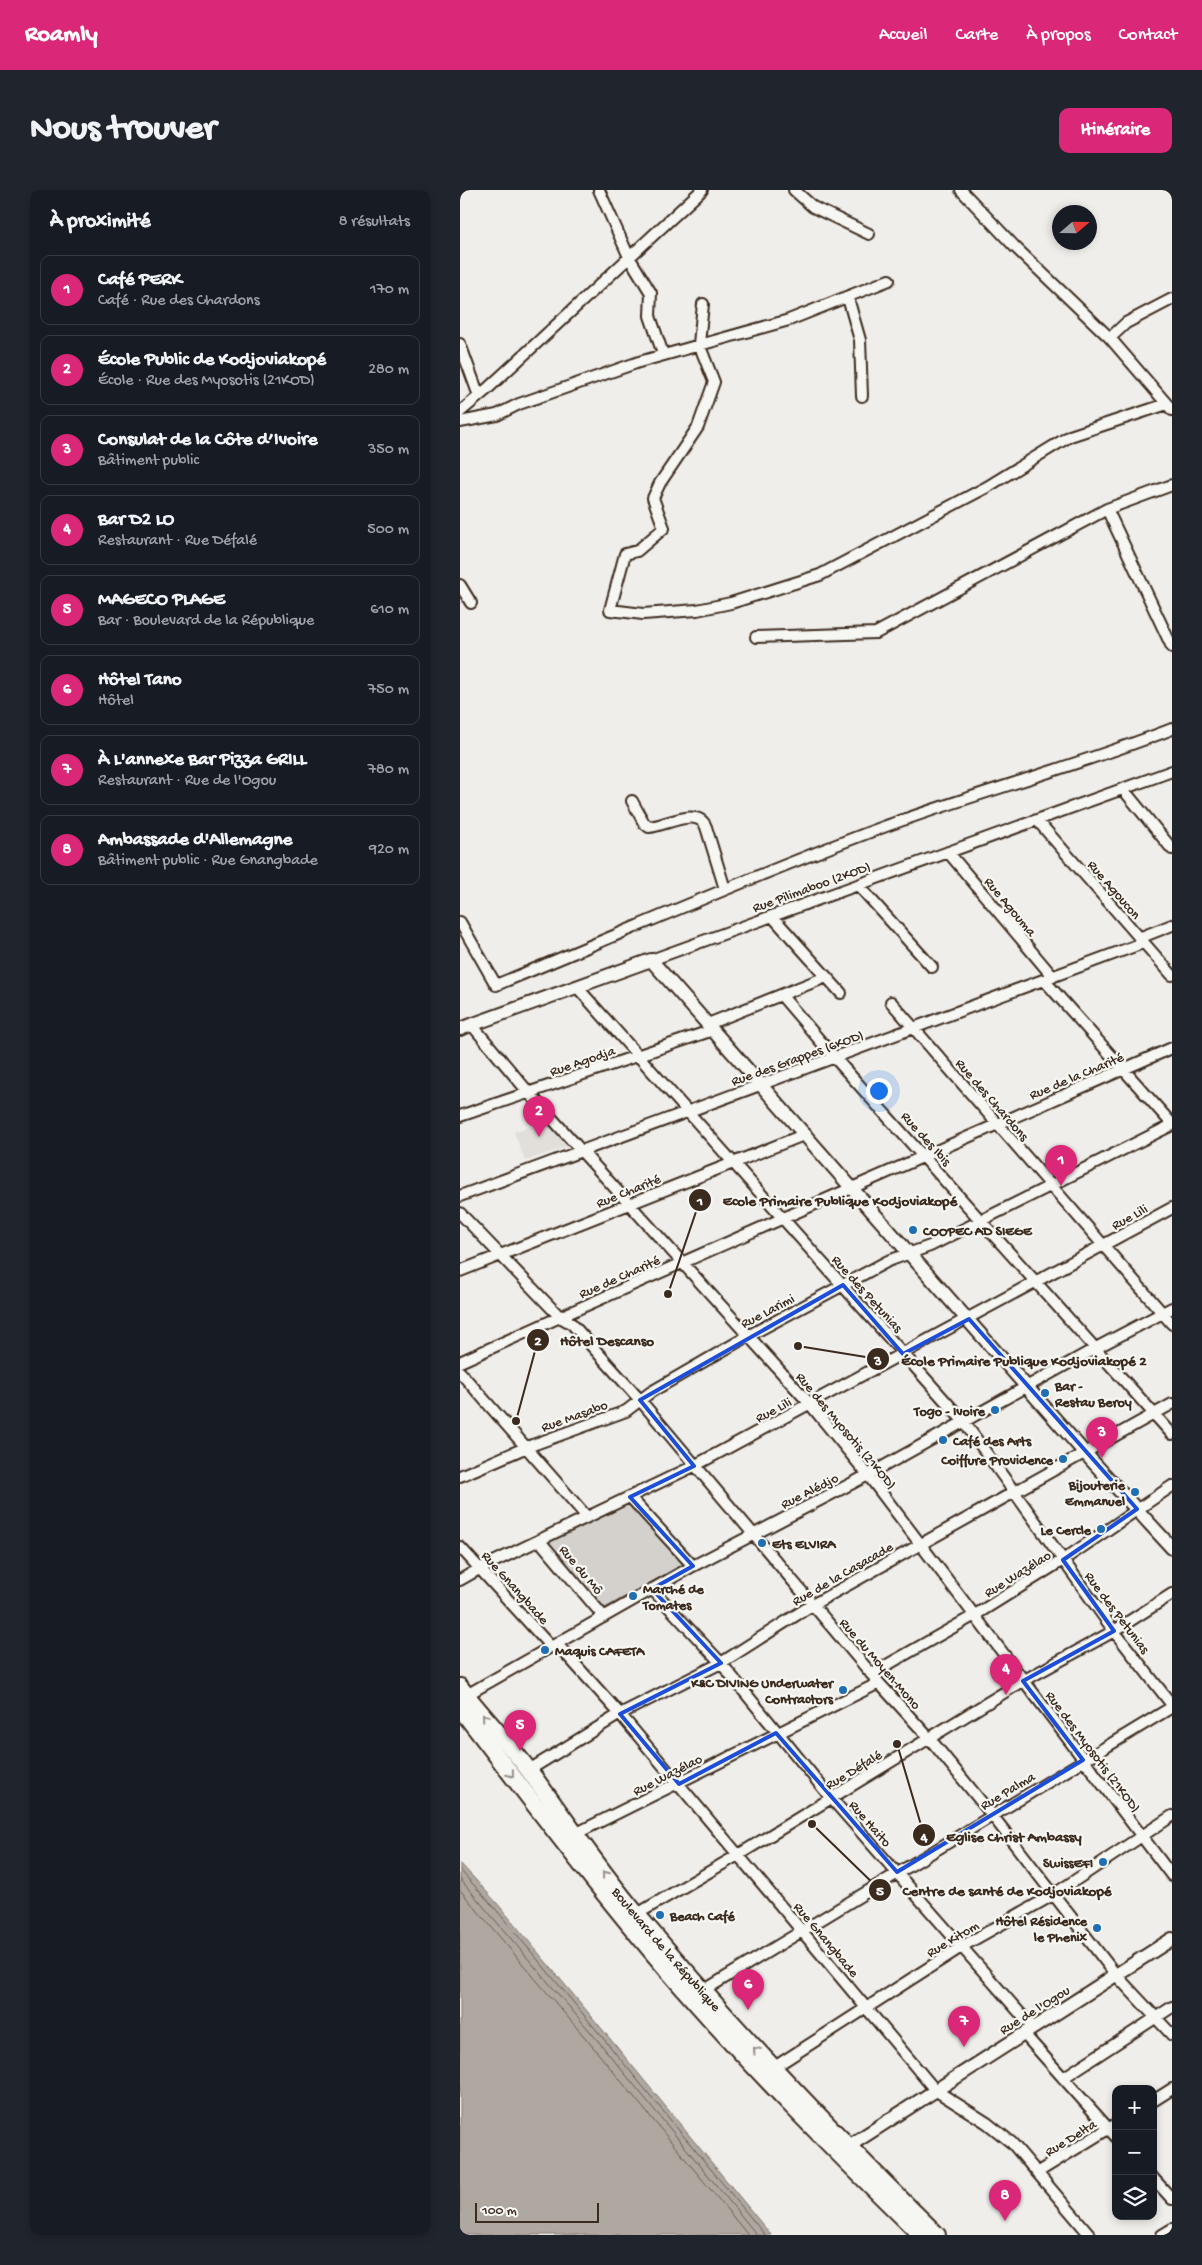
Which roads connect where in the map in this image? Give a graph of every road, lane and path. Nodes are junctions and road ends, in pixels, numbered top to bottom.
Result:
1 (599, 190) edge
2 (702, 190) edge
3 (794, 190) edge
4 (961, 190) edge
5 (869, 234) dead end
6 (629, 257) junction
7 (889, 280) dead end
8 (848, 298) junction
9 (1172, 299) edge
10 (703, 304) dead end
11 (1110, 338) junction
12 (460, 344) edge
13 (699, 344) junction
14 (662, 354) junction
15 (479, 396) junction
16 (862, 396) dead end
17 (1170, 407) edge
18 (460, 412) edge
19 (460, 422) edge
20 (1172, 485) edge
21 (1107, 509) junction
22 (460, 585) edge
23 (471, 603) dead end
24 (756, 637) dead end
25 (1172, 647) edge
26 (1172, 729) edge
27 (1172, 771) edge
28 (1123, 789) junction
29 (632, 801) dead end
30 (1037, 820) junction
31 (1172, 849) edge
32 (948, 852) junction
33 (858, 885) junction
34 (725, 889) junction
35 (772, 916) junction
36 (460, 922) edge
37 (1172, 925) edge
38 (1141, 941) junction
39 (651, 960) junction
40 (932, 967) dead end
41 (1172, 975) edge
42 (826, 977) junction
43 (1049, 978) junction
44 (577, 986) junction
45 (841, 993) dead end
46 (781, 995) junction
47 (892, 1002) dead end
48 (472, 1025) junction
49 (711, 1027) junction
50 (913, 1028) junction
51 (460, 1029) edge
52 (1172, 1048) edge
53 (637, 1056) junction
54 (834, 1057) junction
55 (1122, 1070) junction
56 (760, 1085) junction
57 (529, 1093) junction
58 (688, 1112) junction
59 (460, 1116) edge
60 (996, 1124) junction
61 (1172, 1124) edge
62 (806, 1134) junction
63 (581, 1151) junction
64 (926, 1157) junction
65 (733, 1163) junction
66 (1050, 1186) junction
67 (853, 1188) junction
68 (460, 1196) edge
69 (630, 1204) junction
70 (1172, 1208) edge
71 (460, 1212) edge
72 (783, 1219) junction
73 (981, 1219) junction
74 (1103, 1246) junction
75 (910, 1253) junction
76 (501, 1254) junction
77 (681, 1263) junction
78 (460, 1271) edge
79 (1036, 1282) junction
80 (843, 1285) junction
81 (1167, 1311) edge
82 (560, 1316) junction
83 (969, 1319) junction
84 (1172, 1324) edge
85 (748, 1336) junction
86 (1096, 1348) junction
87 (903, 1354) junction
88 (460, 1362) edge
89 (460, 1372) edge
90 (1028, 1386) junction
91 (640, 1400) junction
92 (810, 1404) junction
93 (1172, 1404) edge
94 (1154, 1414) junction
95 (964, 1422) junction
96 (1172, 1434) edge
97 (527, 1447) junction
98 (1084, 1452) junction
99 (694, 1466) junction
100 (868, 1475) junction
101 (460, 1476) edge
102 (1172, 1486) edge
103 (1015, 1492) junction
104 (630, 1497) junction
105 (1136, 1509) junction
106 (587, 1517) junction
107 (753, 1535) junction
108 (539, 1540) junction
109 (920, 1544) junction
110 (460, 1547) edge
111 (1172, 1548) edge
112 (1063, 1560) junction
113 (693, 1566) junction
114 (481, 1568) junction
115 (460, 1580) edge
116 (652, 1589) junction
117 (1172, 1594) edge
118 (812, 1605) junction
119 (975, 1615) junction
120 (604, 1617) junction
121 (1114, 1631) junction
122 (554, 1645) junction
123 (721, 1663) junction
124 (870, 1674) junction
125 (1023, 1681) junction
126 (878, 1683) junction
127 (461, 1697) edge
128 (1172, 1706) edge
129 (620, 1714) junction
130 (776, 1733) junction
131 (930, 1739) junction
132 (1083, 1760) junction
133 (529, 1770) junction
134 (679, 1784) junction
135 (831, 1798) junction
136 (992, 1815) junction
137 (1172, 1816) edge
138 (575, 1834) junction
139 (1142, 1837) junction
140 (738, 1855) junction
141 (896, 1872) junction
142 (1172, 1876) edge
143 (1053, 1896) junction
144 (631, 1918) junction
145 (802, 1930) junction
146 (1172, 1939) edge
147 (961, 1947) junction
148 (1116, 1975) junction
149 (703, 1991) junction
150 (867, 2007) junction
151 (1172, 2007) edge
152 (1156, 2018) junction
153 (1028, 2031) junction
154 (1172, 2035) edge
155 (773, 2068) junction
156 (1063, 2078) junction
157 (1172, 2089) edge
158 (935, 2090) junction
159 (1157, 2098) edge
160 (1112, 2127) edge
161 (842, 2150) junction
162 (1038, 2172) junction
163 (1157, 2182) edge
164 (1172, 2199) edge
165 (1172, 2229) edge
166 (921, 2235) edge
167 (938, 2235) edge
168 (1090, 2235) edge
169 (1162, 2235) edge

1 - 6 street
2 - 6 street
3 - 5 street
4 - 11 street
6 - 14 street
6 - 15 street
7 - 8 street
8 - 13 street
8 - 16 street
9 - 11 street
10 - 13 street
11 - 17 street
12 - 15 street
13 - 14 street
13 - 17 street
14 - 19 street
15 - 18 street
20 - 21 street
21 - 24 street
21 - 25 street
22 - 23 street
26 - 34 street
27 - 28 street, Rue Pilimaboo (2KOD)
28 - 30 street, Rue Pilimaboo (2KOD)
28 - 31 street
29 - 34 street
30 - 32 street, Rue Pilimaboo (2KOD)
30 - 38 street, Rue Agoucon
32 - 33 street, Rue Pilimaboo (2KOD)
32 - 43 street, Rue Agouma
33 - 35 street, Rue Pilimaboo (2KOD)
33 - 40 street
34 - 36 street
35 - 39 street, Rue Pilimaboo (2KOD)
35 - 42 street
37 - 38 street, Rue des Grappes (6KOD)
38 - 41 street, Rue Agoucon
38 - 43 street, Rue des Grappes (6KOD)
39 - 44 street, Rue Pilimaboo (2KOD)
39 - 49 street
42 - 45 street
42 - 46 street, Rue Agodja
43 - 50 street, Rue des Grappes (6KOD)
43 - 55 street, Rue Agouma
44 - 48 street, Rue Pilimaboo (2KOD)
44 - 53 street, Rue des Petunias
46 - 49 street, Rue Agodja
46 - 54 street, Rue des Ibis
47 - 50 street, Rue des Chardons
48 - 51 street, Rue Pilimaboo (2KOD)
48 - 57 street, Rue des Myosotis (21KOD)
49 - 53 street, Rue Agodja
49 - 56 street
50 - 54 street, Rue des Grappes (6KOD)
50 - 60 street, Rue des Chardons
52 - 55 street, Rue de la Charité
53 - 57 street, Rue Agodja
53 - 58 street, Rue des Petunias
54 - 56 street, Rue des Grappes (6KOD)
54 - 64 street, Rue des Ibis
55 - 60 street, Rue de la Charité
55 - 61 street, Rue Agouma
56 - 58 street, Rue des Grappes (6KOD)
56 - 62 street
57 - 59 street, Rue Agodja
57 - 63 street, Rue des Myosotis (21KOD)
58 - 63 street, Rue des Grappes (6KOD)
58 - 65 street, Rue des Petunias
60 - 64 street, Rue de la Charité
60 - 66 street, Rue des Chardons
61 - 66 street, Rue Larimi
62 - 65 street, Rue Charité
62 - 67 street
63 - 68 street, Rue des Grappes (6KOD)
63 - 69 street, Rue des Myosotis (21KOD)
64 - 67 street, Rue de la Charité
64 - 73 street, Rue des Ibis
65 - 69 street, Rue Charité
65 - 72 street, Rue des Petunias
66 - 73 street, Rue Larimi
66 - 74 street, Rue des Chardons
67 - 72 street, Rue de Charité
67 - 75 street
69 - 76 street, Rue Charité
69 - 77 street, Rue des Myosotis (21KOD)
70 - 74 street, Rue Lili
71 - 76 street, Rue du Moyen-Mono
72 - 77 street, Rue de Charité
72 - 80 street, Rue des Petunias
73 - 75 street, Rue Larimi
73 - 79 street, Rue des Ibis
74 - 79 street, Rue Lili
74 - 81 street, Rue des Chardons
75 - 80 street, Rue Larimi
75 - 83 street
76 - 78 street, Rue Charité
76 - 82 street, Rue du Moyen-Mono
77 - 82 street, Rue de Charité
77 - 85 street, Rue des Myosotis (21KOD)
79 - 83 street, Rue Lili
79 - 86 street, Rue des Ibis
80 - 85 street, Rue Larimi
80 - 87 street, Rue des Petunias
81 - 84 street, Rue des Chardons
81 - 86 street, Rue Alédjo
82 - 88 street, Rue de Charité
82 - 91 street, Rue du Moyen-Mono
83 - 87 street, Rue Lili
83 - 90 street
85 - 91 street, Rue Larimi
85 - 92 street, Rue des Myosotis (21KOD)
86 - 90 street, Rue Alédjo
86 - 94 street, Rue des Ibis
87 - 92 street, Rue Lili
87 - 95 street, Rue des Petunias
89 - 97 street
90 - 95 street, Rue Alédjo
90 - 98 street
91 - 97 street, Rue Masabo
91 - 99 street, Rue du Moyen-Mono
92 - 99 street, Rue Lili
92 - 100 street, Rue des Myosotis (21KOD)
93 - 94 street, Rue de la Casacade
94 - 96 street, Rue des Ibis
94 - 98 street, Rue de la Casacade
95 - 100 street, Rue Alédjo
95 - 103 street, Rue des Petunias
97 - 101 street, Rue Masabo
97 - 106 street
98 - 103 street, Rue de la Casacade
98 - 105 street
99 - 104 street, Rue Lili
99 - 107 street, Rue du Moyen-Mono
100 - 107 street, Rue Alédjo
100 - 109 street, Rue des Myosotis (21KOD)
102 - 105 street, Rue Wazélao
103 - 109 street, Rue de la Casacade
103 - 112 street, Rue des Petunias
104 - 106 street, Rue Lili
104 - 113 street
105 - 111 street
105 - 112 street, Rue Wazélao
106 - 108 street, Rue Lili
107 - 113 street, Rue Alédjo
107 - 118 street, Rue du Moyen-Mono
108 - 114 street, Rue Lili
108 - 120 street, Rue du Mô
109 - 118 street, Rue de la Casacade
109 - 119 street, Rue des Myosotis (21KOD)
110 - 114 street, Rue Gnangbade
112 - 119 street, Rue Wazélao
112 - 121 street, Rue des Petunias
113 - 116 street, Rue Alédjo
114 - 115 street, Rue Lili
114 - 122 street, Rue Gnangbade
116 - 120 street, Rue Alédjo
116 - 123 street, Rue Haito
117 - 121 street, Rue Défalé
118 - 123 street, Rue de la Casacade
118 - 124 street, Rue du Moyen-Mono
119 - 124 street, Rue Wazélao
119 - 125 street, Rue des Myosotis (21KOD)
120 - 122 street, Rue Alédjo
121 - 125 street, Rue Défalé
121 - 128 street, Rue des Petunias
122 - 127 street, Rue Alédjo
122 - 129 street, Rue Gnangbade
123 - 129 street, Rue de la Casacade
123 - 130 street, Rue Haito
124 - 126 street, Rue du Moyen-Mono
125 - 131 street, Rue Défalé
125 - 132 street, Rue des Myosotis (21KOD)
126 - 130 street, Rue Wazélao
126 - 131 street, Rue du Moyen-Mono
133 -> 127 highway, Boulevard de la République
127 -> 144 highway, Boulevard de la République
128 - 132 street, Rue Palma
129 - 133 street, Rue de la Casacade
129 - 134 street, Rue Gnangbade
130 - 134 street, Rue Wazélao
130 - 135 street, Rue Haito
131 - 135 street, Rue Défalé
131 - 136 street, Rue du Moyen-Mono
132 - 136 street, Rue Palma
132 - 139 street, Rue des Myosotis (21KOD)
133 - 138 highway, Boulevard de la République
134 - 138 street, Rue Wazélao
134 - 140 street, Rue Gnangbade
135 - 140 street, Rue Défalé
135 - 141 street, Rue Haito
136 - 141 street, Rue Palma
136 - 143 street, Rue du Moyen-Mono
137 - 139 street, Rue Kitom
144 -> 138 highway, Boulevard de la République
139 - 142 street, Rue des Myosotis (21KOD)
139 - 143 street, Rue Kitom
140 - 144 street, Rue Défalé
140 - 145 street, Rue Gnangbade
141 - 145 street, Rue Palma
141 - 147 street, Rue Haito
143 - 147 street, Rue Kitom
143 - 148 street, Rue du Moyen-Mono
144 - 149 highway, Boulevard de la République
144 - 161 highway, Boulevard de la République
145 - 149 street, Rue Palma
145 - 150 street, Rue Gnangbade
146 - 148 street, Rue de l'Ogou
147 - 150 street, Rue Kitom
147 - 153 street, Rue Haito
148 - 152 street, Rue du Moyen-Mono
148 - 153 street, Rue de l'Ogou
155 -> 149 highway, Boulevard de la République
150 - 155 street, Rue Kitom
150 - 158 street, Rue Gnangbade
151 - 152 street
152 - 154 street, Rue du Moyen-Mono
152 - 156 street
153 - 156 street, Rue Haito
153 - 158 street, Rue de l'Ogou
155 - 161 highway, Boulevard de la République
156 - 160 street, Rue Haito
157 - 159 street
158 - 161 street, Rue de l'Ogou
158 - 162 street, Rue Gnangbade
160 - 162 street, Rue Delta
161 - 166 highway, Boulevard de la République
161 - 167 highway, Boulevard de la République
162 - 168 street, Rue Gnangbade
163 - 164 street
165 - 169 street

